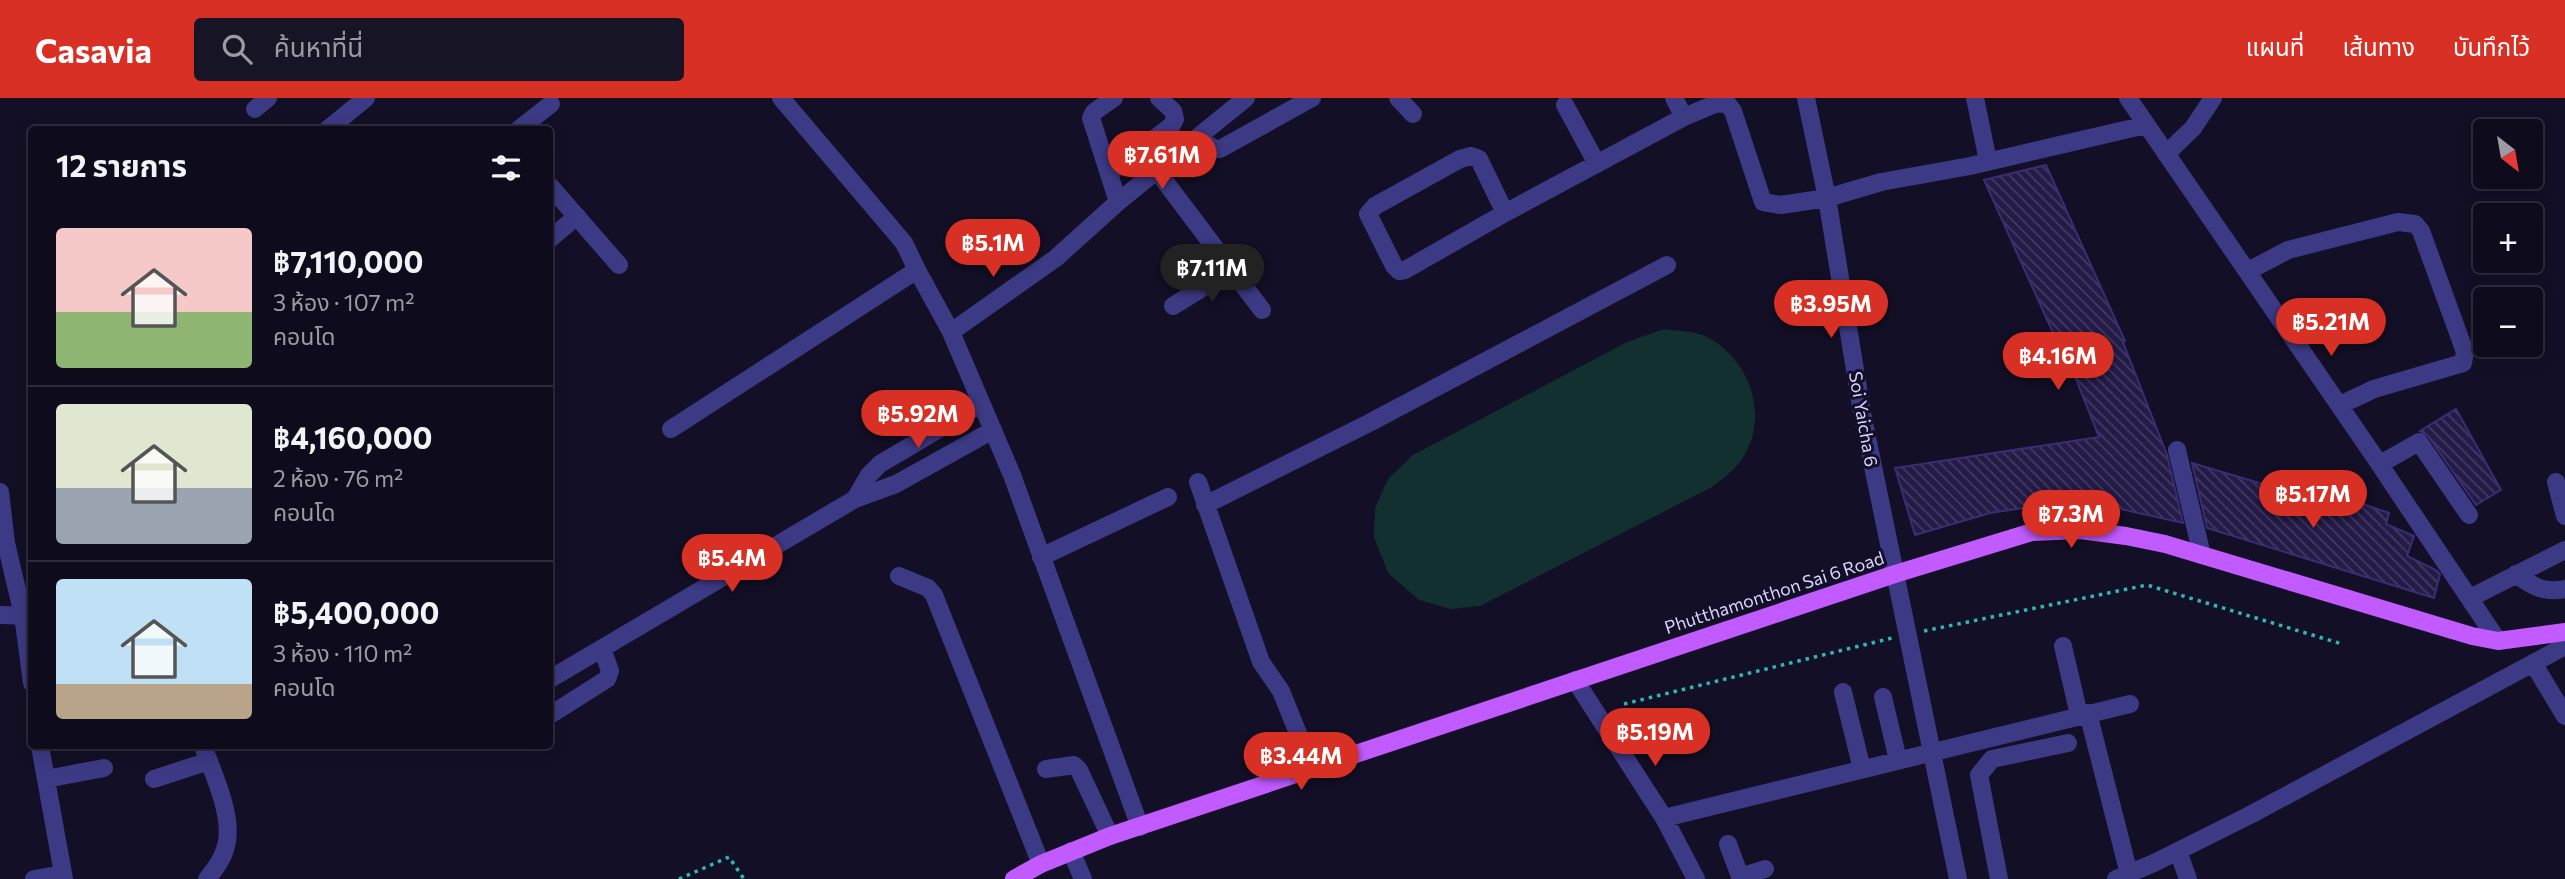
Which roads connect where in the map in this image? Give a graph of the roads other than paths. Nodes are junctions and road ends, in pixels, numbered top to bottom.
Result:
1 (782, 98) edge
2 (1114, 98) edge
3 (1159, 98) edge
4 (1246, 98) edge
5 (1312, 98) edge
6 (1398, 98) edge
7 (1674, 98) edge
8 (1793, 98) edge
9 (1806, 98) edge
10 (1975, 98) edge
11 (2128, 98) edge
12 (362, 99) edge
13 (551, 100) edge
14 (2205, 102) edge
15 (1565, 105) dead end
16 (1413, 114) dead end
17 (1684, 117) junction
18 (1811, 120) junction
19 (2146, 125) junction
20 (332, 126) edge
21 (522, 126) edge
22 (1197, 138) junction
23 (2166, 153) junction
24 (1988, 162) junction
25 (1597, 164) junction
26 (1157, 171) junction
27 (1110, 173) junction
28 (553, 189) edge
29 (1827, 198) junction
30 (1118, 202) junction
31 (1505, 213) junction
32 (577, 216) junction
33 (553, 236) edge
34 (619, 265) dead end
35 (1667, 265) dead end
36 (917, 270) junction
37 (1231, 270) junction
38 (2248, 271) junction
39 (1173, 306) dead end
40 (1262, 310) dead end
41 (951, 332) junction
42 (981, 404) junction
43 (2340, 405) junction
44 (671, 429) dead end
45 (993, 430) junction
46 (2177, 450) dead end
47 (2380, 464) junction
48 (1198, 482) dead end
49 (2556, 482) dead end
50 (0, 492) edge
51 (1168, 497) dead end
52 (855, 499) junction
53 (1205, 505) junction
54 (2469, 516) dead end
55 (2565, 516) edge
56 (2565, 550) edge
57 (2202, 555) junction
58 (1041, 557) junction
59 (1895, 574) junction
60 (2516, 574) junction
61 (899, 576) dead end
62 (2565, 589) edge
63 (2470, 598) junction
64 (0, 615) edge
65 (27, 616) edge
66 (2565, 632) edge
67 (2498, 641) junction
68 (2063, 646) dead end
69 (2565, 646) edge
70 (602, 648) junction
71 (2533, 663) junction
72 (553, 677) edge
73 (1575, 680) junction
74 (1843, 692) dead end
75 (1883, 697) dead end
76 (2130, 704) dead end
77 (553, 713) edge
78 (2084, 714) junction
79 (2565, 716) edge
80 (2068, 743) dead end
81 (41, 749) edge
82 (1930, 752) junction
83 (206, 753) edge
84 (1898, 760) junction
85 (104, 768) dead end
86 (1312, 768) junction
87 (1046, 769) dead end
88 (1862, 769) junction
89 (46, 779) junction
90 (154, 779) dead end
91 (1664, 818) junction
92 (1140, 827) junction
93 (1110, 836) junction
94 (1728, 844) dead end
95 (1071, 851) junction
96 (2178, 851) junction
97 (1041, 864) junction
98 (1765, 869) dead end
99 (2122, 876) edge
100 (63, 877) edge
101 (1741, 878) edge
102 (34, 879) edge
103 (207, 879) edge
104 (1014, 879) edge
105 (1083, 879) edge
106 (1696, 879) edge
107 (1958, 879) edge
108 (1999, 879) edge
109 (2188, 879) edge

1 - 36 street
2 - 27 street
3 - 27 street
4 - 22 street
5 - 22 street
6 - 16 street
7 - 17 street
8 - 18 street
9 - 18 street, Soi Yaicha 6
10 - 24 street
11 - 19 street
12 - 20 street
13 - 21 street
14 - 23 street
15 - 25 street
17 - 25 street
17 - 29 street
18 - 29 street, Soi Yaicha 6
19 - 23 street
19 - 24 street
22 - 26 street
23 - 38 street
24 - 29 street
25 - 31 street
26 - 30 street
26 - 37 street
27 - 30 street
28 - 32 street
29 - 59 street, Soi Yaicha 6
30 - 41 street
31 - 31 street
32 - 33 street
32 - 34 street
35 - 53 street
36 - 41 street
36 - 44 street
37 - 39 street
37 - 40 street
38 - 43 street
38 - 43 street
41 - 42 street
42 - 45 street
42 - 52 street
43 - 47 street
45 - 52 street
45 - 58 street
46 - 57 street
47 - 54 street
47 - 63 street
48 - 53 street
49 - 55 street
50 - 65 street
51 - 58 street
52 - 70 street
53 - 86 street
56 - 60 street
57 - 59 main road, Phutthamonthon Sai 6 Road
57 - 67 main road, Phutthamonthon Sai 6 Road
58 - 92 street
59 - 73 main road, Phutthamonthon Sai 6 Road
59 - 82 street, Soi Yaicha 6
60 - 62 street
60 - 63 street
61 - 97 street
63 - 67 street
64 - 65 street
66 - 67 main road, Phutthamonthon Sai 6 Road
68 - 78 street
69 - 71 street
70 - 72 street
70 - 77 street
71 - 79 street
71 - 96 street
73 - 86 main road, Phutthamonthon Sai 6 Road
73 - 91 street
74 - 88 street
75 - 84 street
76 - 78 street
78 - 82 street
78 - 99 street
80 - 108 street
81 - 89 street
82 - 84 street
82 - 107 street, Soi Yaicha 6
83 - 90 street
83 - 103 street
84 - 88 street
85 - 89 street
86 - 92 main road, Phutthamonthon Sai 6 Road
87 - 93 street
88 - 91 street
89 - 100 street
91 - 106 street
92 - 93 main road, Phutthamonthon Sai 6 Road
93 - 95 main road, Phutthamonthon Sai 6 Road
94 - 101 street
95 - 97 main road, Phutthamonthon Sai 6 Road
95 - 105 street
96 - 99 street
96 - 109 street
97 - 104 main road, Phutthamonthon Sai 6 Road
98 - 101 street
100 - 102 street

